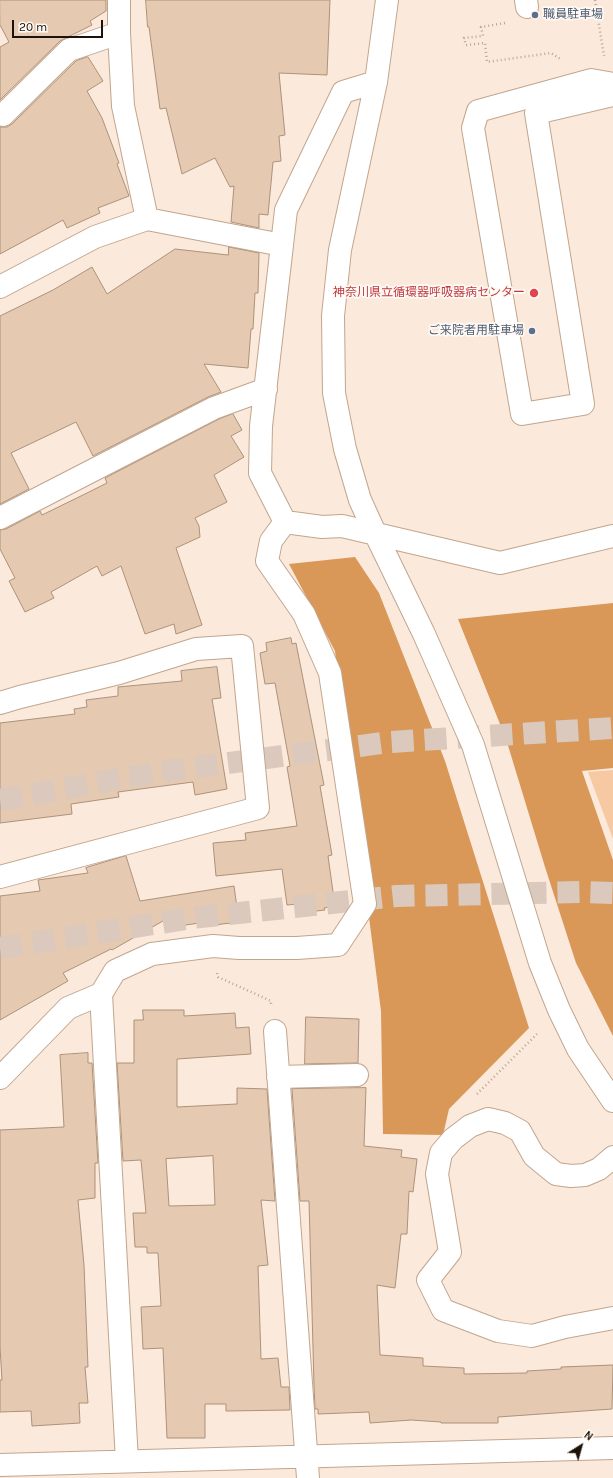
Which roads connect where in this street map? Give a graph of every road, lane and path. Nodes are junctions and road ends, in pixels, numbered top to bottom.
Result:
1 (119, 0) edge
2 (387, 0) edge
3 (595, 0) edge
4 (119, 33) junction
5 (483, 36) dead end
6 (608, 56) dead end
7 (565, 62) dead end
8 (376, 82) junction
9 (613, 84) edge
10 (613, 95) edge
11 (534, 105) junction
12 (3, 115) dead end
13 (146, 219) junction
14 (282, 245) junction
15 (0, 287) edge
16 (266, 389) junction
17 (0, 518) edge
18 (286, 522) junction
19 (374, 533) junction
20 (613, 536) edge
21 (0, 703) edge
22 (0, 877) edge
23 (218, 977) dead end
24 (101, 994) junction
25 (271, 1001) dead end
26 (275, 1031) dead end
27 (538, 1034) dead end
28 (357, 1075) dead end
29 (278, 1077) junction
30 (0, 1078) edge
31 (476, 1094) dead end
32 (613, 1101) edge
33 (613, 1157) edge
34 (613, 1318) edge
35 (613, 1448) edge
36 (307, 1456) junction
37 (127, 1461) junction
38 (0, 1465) edge
39 (308, 1478) edge

1 - 4 street
2 - 8 street
3 - 6 path
4 - 12 street
4 - 13 street
5 - 7 path
8 - 14 street
8 - 19 street
9 - 11 street
10 - 11 street
11 - 11 street
13 - 14 street
13 - 15 street
14 - 16 street
16 - 17 street
16 - 18 street
18 - 19 street
18 - 24 street
19 - 20 street
19 - 32 street
21 - 22 street
23 - 25 path
24 - 30 street
24 - 37 street
26 - 29 street
27 - 31 path
28 - 29 street
29 - 36 street
33 - 34 street
35 - 36 street
36 - 37 street
36 - 39 street
37 - 38 street

